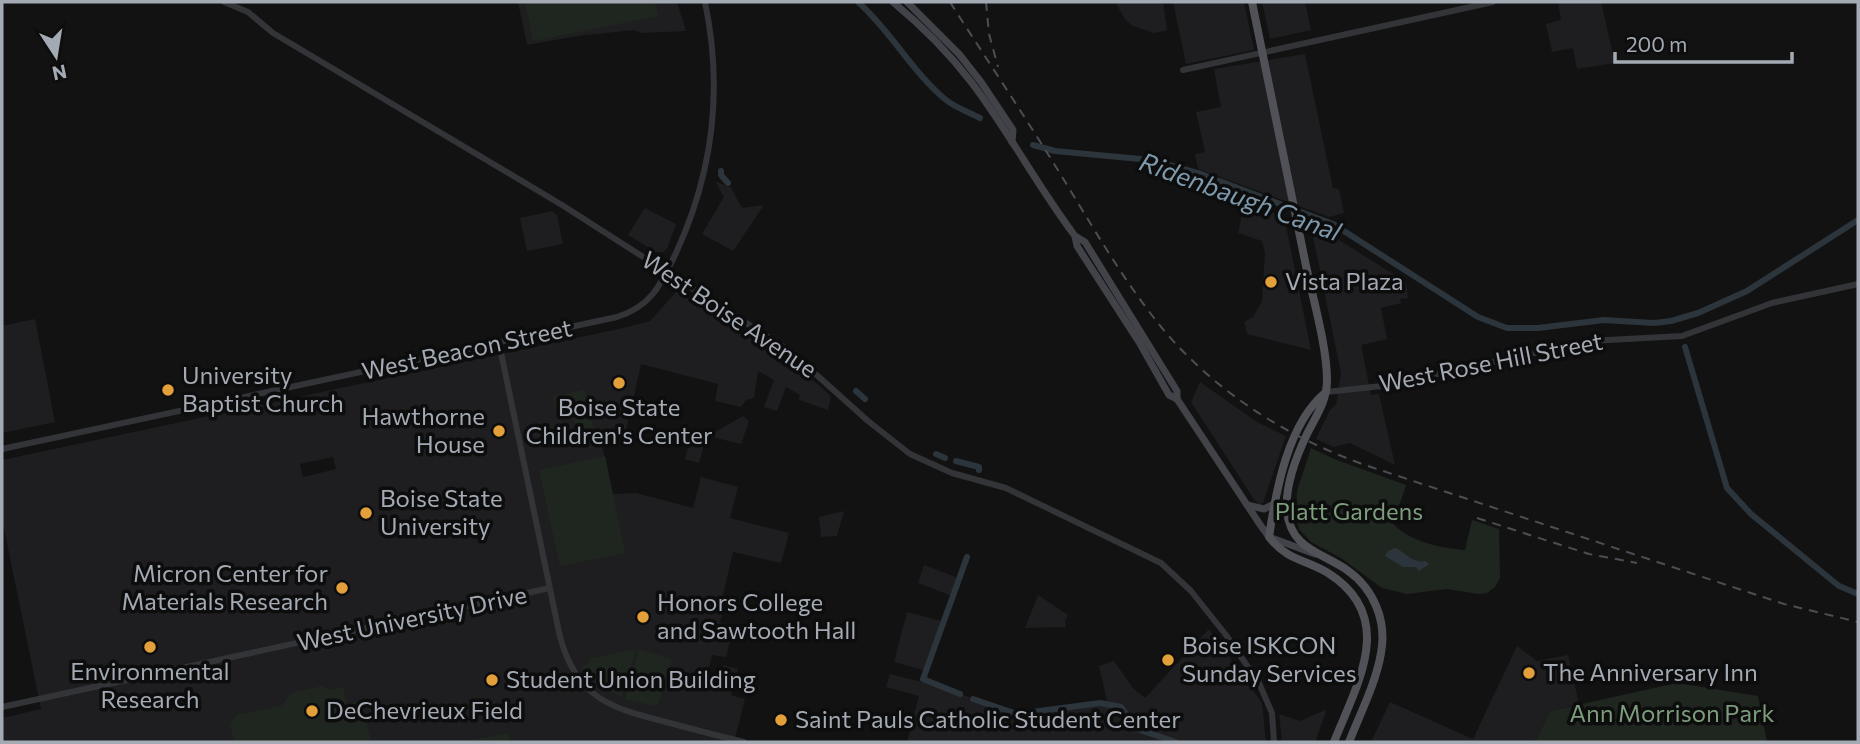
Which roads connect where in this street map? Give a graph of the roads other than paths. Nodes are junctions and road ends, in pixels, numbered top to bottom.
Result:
1 (224, 2) edge
2 (705, 2) edge
3 (893, 2) edge
4 (907, 2) edge
5 (1252, 2) edge
6 (1493, 2) edge
7 (1262, 52) junction
8 (1183, 70) dead end
9 (1012, 142) junction
10 (667, 272) junction
11 (1858, 284) edge
12 (499, 343) junction
13 (1326, 392) junction
14 (2, 449) edge
15 (1274, 504) junction
16 (1247, 505) junction
17 (1269, 537) junction
18 (1315, 554) junction
19 (550, 588) junction
20 (2, 707) edge
21 (744, 742) edge
22 (1274, 742) edge
23 (1334, 742) edge
24 (1349, 742) edge

1 - 10 street, West Boise Avenue
2 - 10 street, West Beacon Street
3 - 9 main road
4 - 9 main road
5 - 7 main road
6 - 7 street
7 - 8 street
7 - 13 main road
9 - 16 main road
10 - 12 street, West Beacon Street
10 - 22 street, West Boise Avenue
11 - 13 street, West Rose Hill Street
12 - 14 street, West Beacon Street
12 - 19 street
13 - 15 main road
13 - 18 main road
15 - 16 main road
15 - 17 main road
16 - 17 main road
17 - 18 main road
17 - 23 main road
18 - 24 main road
19 - 20 street, West University Drive
19 - 21 street, West University Drive

